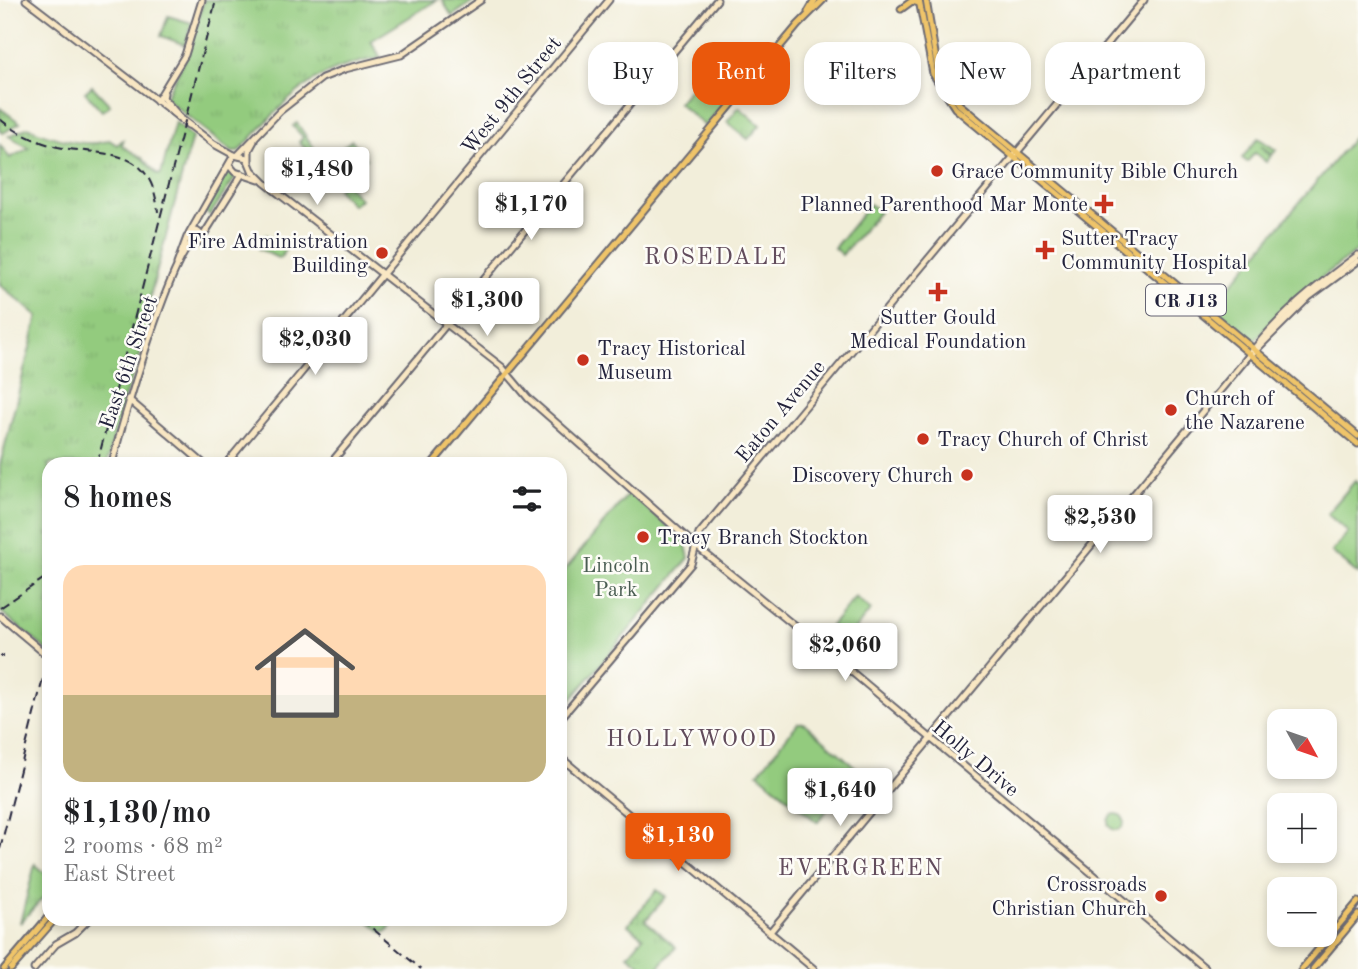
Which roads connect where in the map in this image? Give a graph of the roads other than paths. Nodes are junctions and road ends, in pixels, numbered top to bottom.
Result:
1 (26, 0) edge
2 (202, 0) edge
3 (481, 0) edge
4 (609, 0) edge
5 (717, 0) edge
6 (815, 0) edge
7 (823, 0) edge
8 (1144, 0) edge
9 (922, 1) edge
10 (901, 9) dead end
11 (807, 15) junction
12 (164, 91) junction
13 (157, 101) junction
14 (175, 113) junction
15 (259, 132) junction
16 (214, 144) junction
17 (236, 155) junction
18 (1015, 155) junction
19 (229, 164) junction
20 (250, 164) junction
21 (243, 174) junction
22 (265, 184) junction
23 (188, 235) junction
24 (203, 236) junction
25 (193, 242) junction
26 (1358, 254) edge
27 (1358, 261) edge
28 (177, 270) junction
29 (383, 274) junction
30 (447, 323) junction
31 (1253, 351) junction
32 (508, 373) junction
33 (128, 399) junction
34 (1358, 436) edge
35 (1358, 444) edge
36 (114, 457) edge
37 (196, 457) edge
38 (232, 457) edge
39 (336, 457) edge
40 (438, 457) edge
41 (696, 546) junction
42 (0, 616) edge
43 (42, 651) edge
44 (567, 711) edge
45 (930, 740) junction
46 (567, 763) edge
47 (1358, 902) edge
48 (1358, 915) edge
49 (42, 924) edge
50 (49, 926) edge
51 (82, 926) edge
52 (770, 932) junction
53 (4, 969) edge
54 (11, 969) edge
55 (34, 969) edge
56 (814, 969) edge
57 (1206, 969) edge
58 (1302, 969) edge
59 (1313, 969) edge

1 - 13 street
2 - 12 street
3 - 15 street, East 6th Street
4 - 29 street, West 9th Street
5 - 30 street
6 - 11 main road
7 - 11 main road
8 - 18 street, Eaton Avenue
9 - 10 main road
9 - 18 main road, CR J13
11 - 32 main road
12 - 13 street
12 - 14 street
13 - 14 street
14 - 16 street
15 - 17 street, East 6th Street
15 - 20 street
16 - 17 street
16 - 19 street
17 - 19 street, East 6th Street
17 - 20 street
18 - 31 main road, CR J13
18 - 41 street, Eaton Avenue
19 - 21 street
19 - 23 street, East 6th Street
20 - 21 street
20 - 22 street
21 - 22 street
21 - 24 street
22 - 29 street, Holly Drive
23 - 24 street
23 - 25 street
23 - 28 street, East 6th Street
24 - 25 street
25 - 28 street, East 6th Street
26 - 31 street
27 - 31 street
28 - 33 street, East 6th Street
29 - 30 street, Holly Drive
29 - 38 street, West 9th Street
30 - 32 street, Holly Drive
30 - 39 street
31 - 34 main road, CR J13
31 - 35 main road, CR J13
31 - 45 street
32 - 40 main road
32 - 41 street, Holly Drive
33 - 36 street, East 6th Street
33 - 37 street
41 - 44 street, Eaton Avenue
41 - 45 street, Holly Drive
42 - 43 street
45 - 52 street
45 - 57 street, Holly Drive
46 - 52 street
47 - 58 main road
48 - 59 main road
49 - 53 main road
50 - 54 main road
51 - 55 street
52 - 56 street

